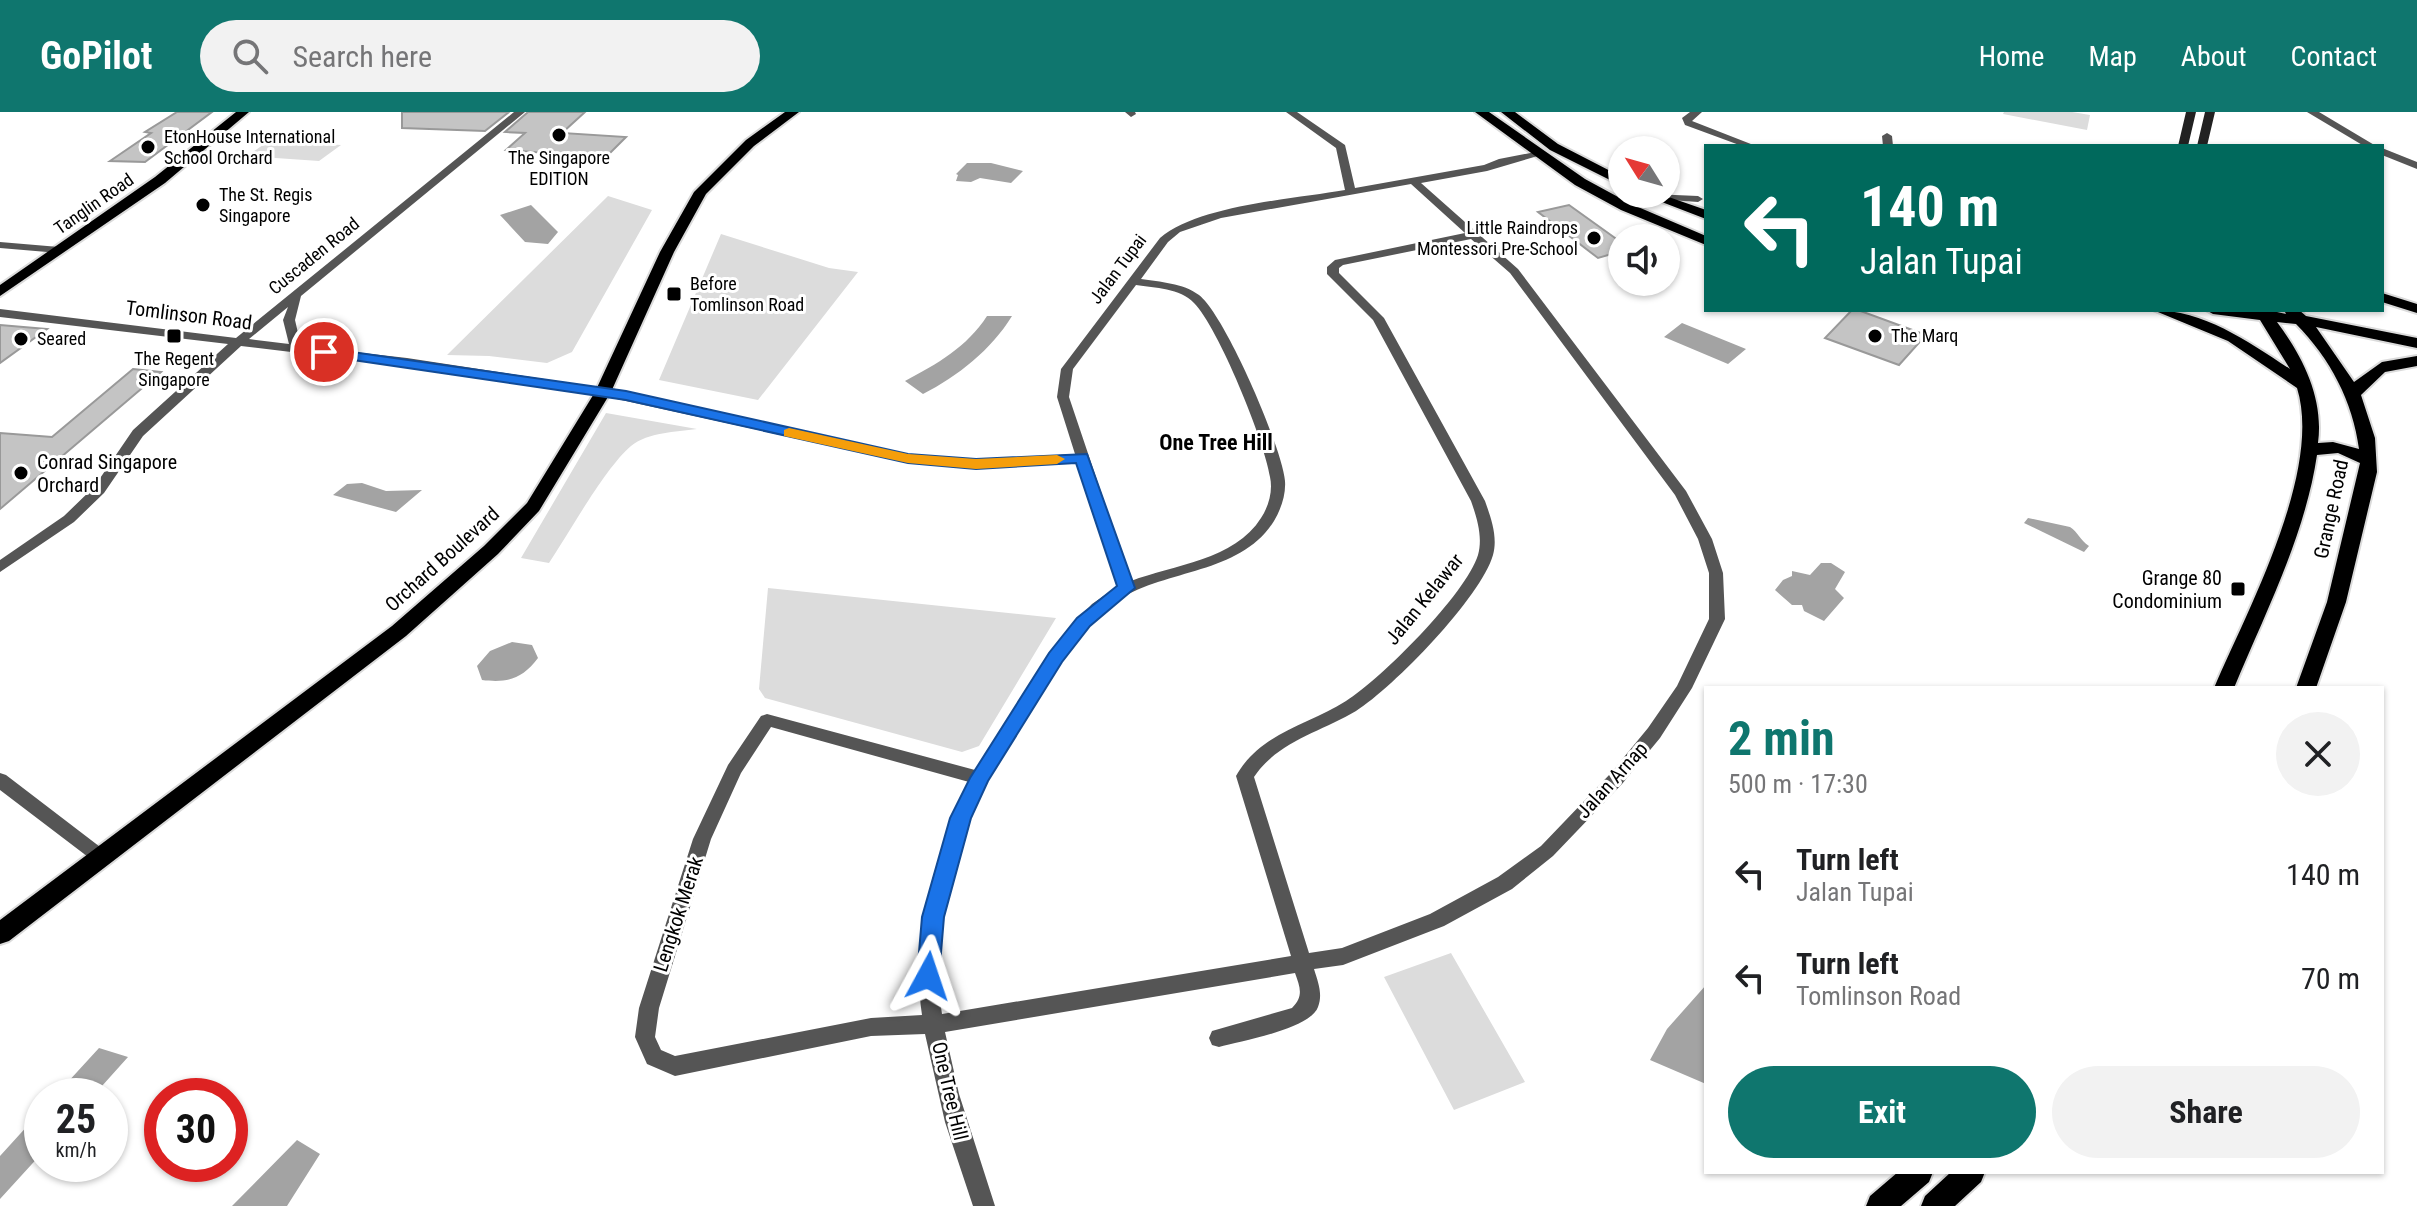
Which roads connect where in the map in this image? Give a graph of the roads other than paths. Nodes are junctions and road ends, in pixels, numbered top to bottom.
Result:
1 (243, 112) edge
2 (520, 112) edge
3 (793, 112) edge
4 (1291, 112) edge
5 (1481, 112) edge
6 (1507, 112) edge
7 (1697, 112) edge
8 (2191, 112) edge
9 (2210, 112) edge
10 (2312, 112) edge
11 (1746, 144) edge
12 (2183, 144) edge
13 (2202, 144) edge
14 (2368, 144) edge
15 (2384, 152) edge
16 (1537, 153) junction
17 (2417, 166) edge
18 (1608, 175) edge
19 (1412, 180) junction
20 (1350, 190) junction
21 (1680, 197) edge
22 (1702, 199) edge
23 (1680, 207) edge
24 (1685, 209) junction
25 (1704, 214) edge
26 (1473, 235) junction
27 (1704, 240) edge
28 (0, 245) edge
29 (59, 250) junction
30 (1135, 281) junction
31 (0, 292) edge
32 (298, 296) junction
33 (2384, 298) edge
34 (2384, 307) edge
35 (2417, 310) edge
36 (2165, 312) edge
37 (0, 313) edge
38 (2262, 313) edge
39 (2296, 315) edge
40 (239, 341) junction
41 (2417, 343) edge
42 (296, 349) junction
43 (2417, 361) edge
44 (2303, 385) junction
45 (603, 392) junction
46 (2353, 395) junction
47 (2311, 451) junction
48 (1082, 458) junction
49 (2369, 460) junction
50 (0, 567) edge
51 (1126, 588) junction
52 (2225, 686) edge
53 (2307, 686) edge
54 (979, 778) junction
55 (0, 780) edge
56 (102, 858) junction
57 (0, 934) edge
58 (1304, 963) junction
59 (935, 1024) junction
60 (1219, 1038) dead end
61 (1917, 1174) edge
62 (1969, 1174) edge
63 (984, 1206) edge
64 (1880, 1206) edge
65 (1935, 1206) edge

1 - 29 main road, Tanglin Road
2 - 32 street, Cuscaden Road
3 - 45 main road, Orchard Boulevard
4 - 20 street
5 - 16 main road
6 - 18 main road
7 - 11 street
8 - 12 main road
9 - 13 main road
10 - 14 street
15 - 17 street
16 - 19 street, Jalan Tupai
16 - 27 main road
19 - 20 street, Jalan Tupai
19 - 26 street, Jalan Arnap
20 - 30 street, Jalan Tupai
21 - 22 street
22 - 24 street
23 - 24 main road
24 - 25 main road
26 - 58 street, Jalan Kelawar
26 - 58 street, Jalan Arnap
28 - 29 street
29 - 31 main road, Tanglin Road
30 - 48 street, Jalan Tupai
30 - 51 street, One Tree Hill
32 - 40 street, Cuscaden Road
32 - 42 street
33 - 35 main road
34 - 35 main road
36 - 44 main road
37 - 40 street, Tomlinson Road
38 - 39 main road
38 - 44 main road, Grange Road
39 - 41 main road
39 - 46 main road, Grange Road
40 - 42 street, Tomlinson Road
40 - 50 street, Cuscaden Road
42 - 45 street, Tomlinson Road
43 - 46 main road
44 - 47 main road, Grange Road
45 - 48 street, Tomlinson Road
45 - 56 main road, Orchard Boulevard
46 - 49 main road, Grange Road
47 - 49 main road
47 - 52 main road, Grange Road
48 - 51 street, Jalan Tupai
49 - 53 main road, Grange Road
51 - 54 street, One Tree Hill
54 - 59 street, One Tree Hill
54 - 59 street, Lengkok Merak
55 - 56 street
56 - 57 main road, Orchard Boulevard
58 - 59 street, Jalan Arnap
58 - 60 street
59 - 63 street, One Tree Hill
61 - 64 main road
62 - 65 main road

